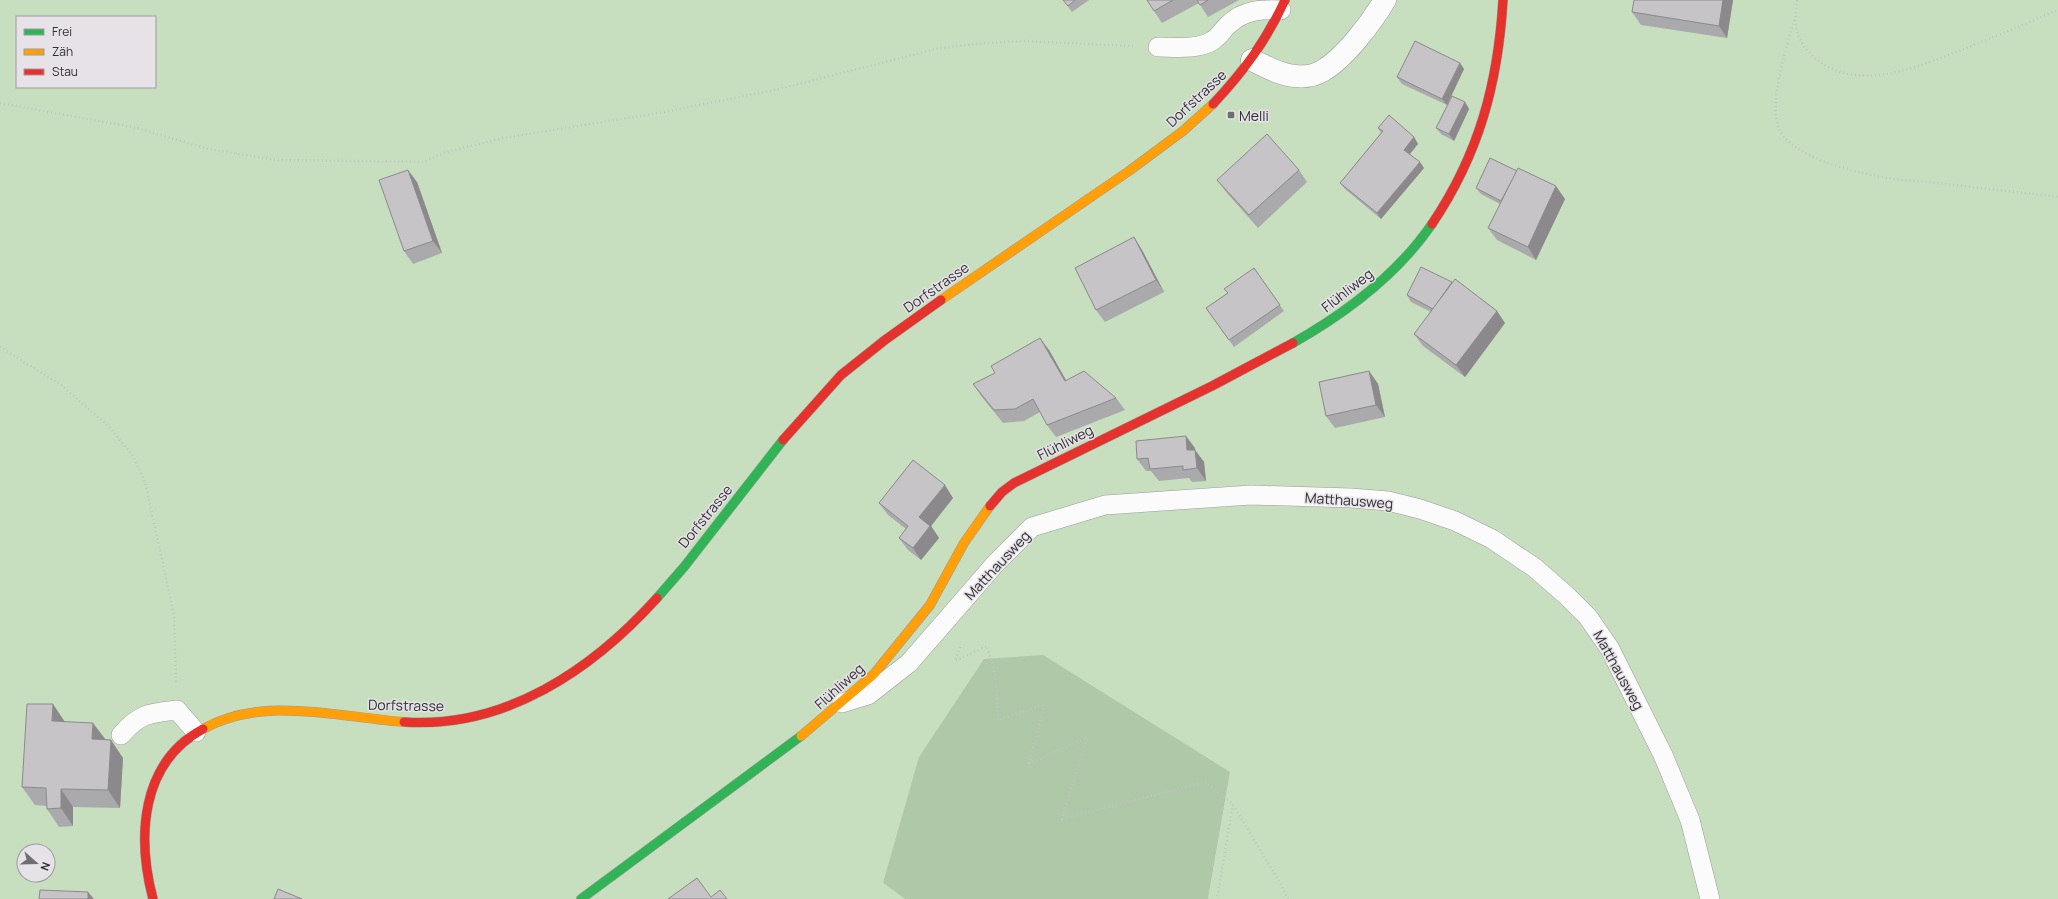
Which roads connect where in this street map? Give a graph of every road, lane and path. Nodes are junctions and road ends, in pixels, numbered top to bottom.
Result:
1 (1385, 0) edge
2 (1503, 0) edge
3 (1797, 0) edge
4 (1283, 5) edge
5 (2058, 10) edge
6 (1794, 20) junction
7 (1158, 47) joint
8 (1252, 60) junction
9 (0, 104) edge
10 (2058, 197) edge
11 (0, 347) edge
12 (960, 646) dead end
13 (842, 703) junction
14 (177, 710) junction
15 (196, 732) junction
16 (121, 735) dead end
17 (1232, 804) junction
18 (153, 899) edge
19 (581, 899) edge
20 (1217, 899) edge
21 (1288, 899) edge
22 (1710, 899) edge

1 - 8 street
2 - 13 street, Flühliweg
3 - 6 path
4 - 7 lane
4 - 8 street, Dorfstrasse
5 - 6 path
6 - 10 path
7 - 9 path
8 - 15 street, Dorfstrasse
11 - 14 path
12 - 17 path
13 - 19 street, Flühliweg
13 - 22 lane, Matthausweg
14 - 15 lane
14 - 16 lane
15 - 18 street, Dorfstrasse
17 - 20 path
17 - 21 path

